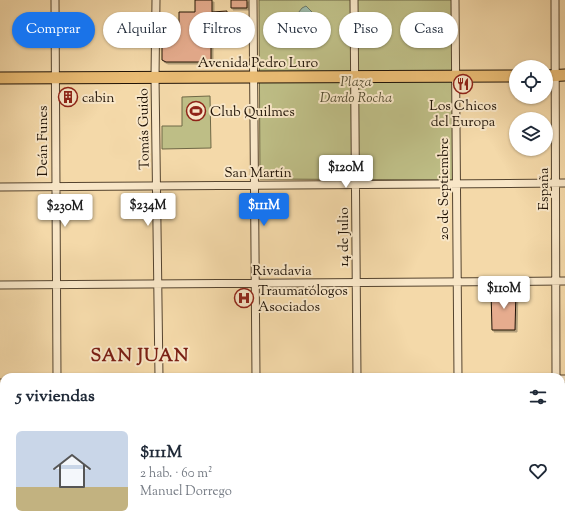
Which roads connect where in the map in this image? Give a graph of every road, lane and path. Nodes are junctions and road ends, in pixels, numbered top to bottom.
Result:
1 (54, 0) edge
2 (156, 0) edge
3 (253, 0) edge
4 (354, 0) edge
5 (455, 0) edge
6 (556, 0) edge
7 (355, 76) junction
8 (455, 76) junction
9 (509, 76) edge
10 (556, 76) edge
11 (155, 77) junction
12 (254, 77) junction
13 (0, 78) edge
14 (55, 78) junction
15 (556, 183) junction
16 (565, 183) edge
17 (456, 184) junction
18 (254, 185) junction
19 (355, 185) junction
20 (56, 186) junction
21 (157, 186) junction
22 (0, 187) edge
23 (556, 281) junction
24 (565, 281) edge
25 (356, 282) junction
26 (457, 282) junction
27 (256, 283) junction
28 (56, 284) junction
29 (158, 284) junction
30 (0, 285) edge
31 (57, 373) edge
32 (159, 373) edge
33 (256, 373) edge
34 (357, 373) edge
35 (458, 373) edge
36 (556, 373) edge

1 - 14 street, Deán Funes
2 - 11 street, Tomás Guido
3 - 12 street
4 - 7 street, 14 de Julio
5 - 8 street, 20 de Septiembre
6 - 10 street, España
7 - 8 main road, Avenida Pedro Luro
7 - 12 main road, Avenida Pedro Luro
7 - 19 street, 14 de Julio
8 - 9 main road, Avenida Pedro Luro
8 - 17 street, 20 de Septiembre
10 - 15 street, España
11 - 12 main road, Avenida Pedro Luro
11 - 14 main road, Avenida Pedro Luro
11 - 21 street, Tomás Guido
12 - 18 street
13 - 14 main road, Avenida Pedro Luro
14 - 20 street, Deán Funes
15 - 16 street, San Martín
15 - 17 street, San Martín
15 - 23 street, España
17 - 19 street, San Martín
17 - 26 street, 20 de Septiembre
18 - 19 street, San Martín
18 - 21 street, San Martín
18 - 27 street
19 - 25 street, 14 de Julio
20 - 21 street, San Martín
20 - 22 street, San Martín
20 - 28 street, Deán Funes
21 - 29 street, Tomás Guido
23 - 24 street, Rivadavia
23 - 26 street, Rivadavia
23 - 36 street, España
25 - 26 street, Rivadavia
25 - 27 street, Rivadavia
25 - 34 street, 14 de Julio
26 - 35 street, 20 de Septiembre
27 - 29 street, Rivadavia
27 - 33 street
28 - 29 street, Rivadavia
28 - 30 street, Rivadavia
28 - 31 street, Deán Funes
29 - 32 street, Tomás Guido

